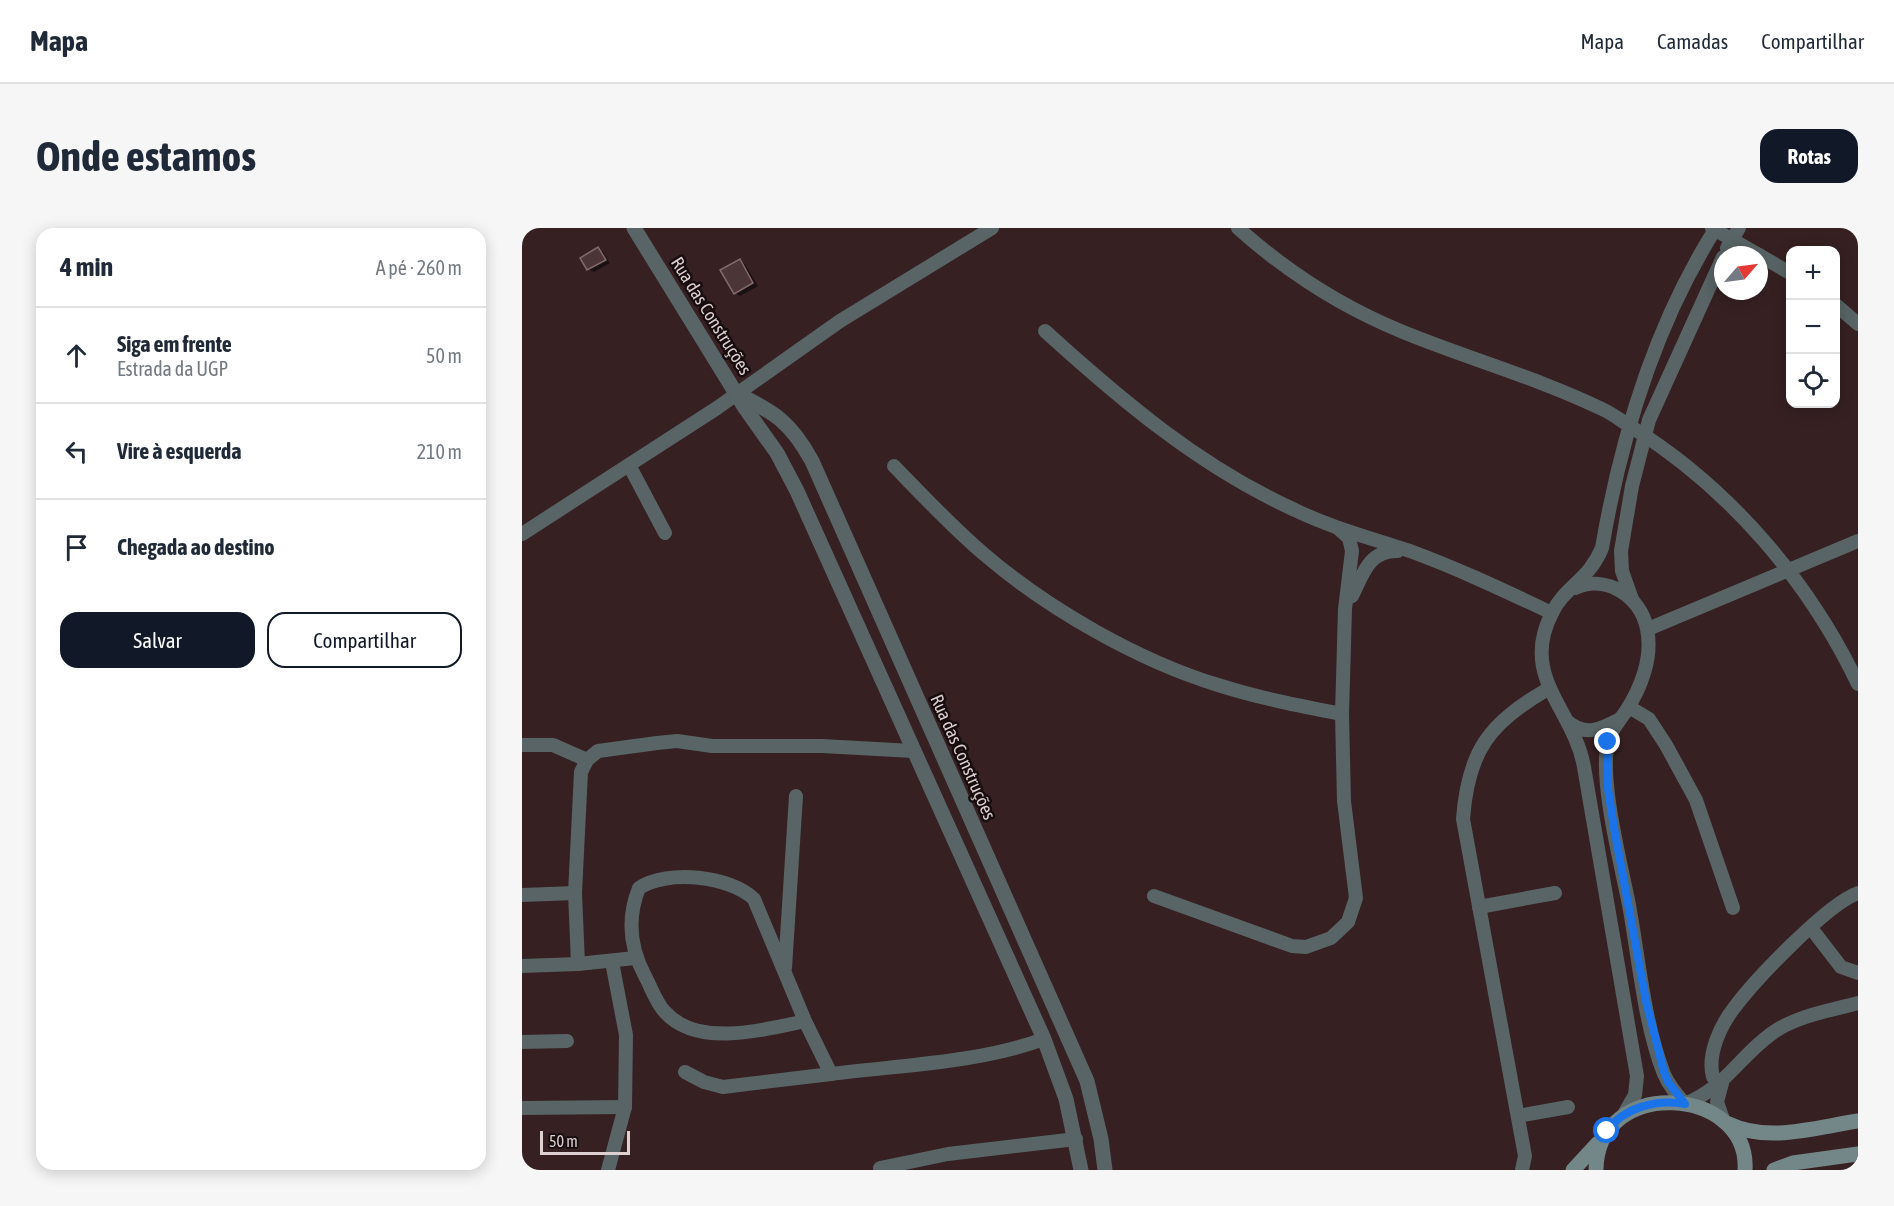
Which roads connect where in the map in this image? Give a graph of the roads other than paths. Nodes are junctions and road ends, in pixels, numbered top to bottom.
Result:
1 (634, 228) edge
2 (992, 228) edge
3 (1238, 228) edge
4 (1738, 228) edge
5 (1714, 229) edge
6 (1731, 241) junction
7 (1728, 246) edge
8 (1741, 246) edge
9 (1768, 260) edge
10 (1786, 270) edge
11 (1714, 276) edge
12 (1840, 308) edge
13 (1858, 324) edge
14 (1045, 331) dead end
15 (736, 393) junction
16 (1628, 426) junction
17 (1645, 436) junction
18 (629, 465) junction
19 (894, 466) dead end
20 (1338, 528) junction
21 (664, 533) dead end
22 (522, 534) edge
23 (1858, 541) edge
24 (1409, 551) junction
25 (1786, 570) junction
26 (1568, 591) junction
27 (1633, 601) junction
28 (1345, 609) junction
29 (1552, 613) junction
30 (1648, 629) junction
31 (1858, 684) edge
32 (1548, 689) junction
33 (1625, 712) junction
34 (1342, 714) junction
35 (1568, 722) junction
36 (522, 745) edge
37 (912, 752) junction
38 (587, 760) junction
39 (796, 796) dead end
40 (575, 893) junction
41 (1555, 893) dead end
42 (1858, 893) edge
43 (522, 895) edge
44 (1154, 896) dead end
45 (1479, 907) junction
46 (1733, 908) dead end
47 (1811, 928) junction
48 (635, 958) junction
49 (612, 962) junction
50 (578, 964) junction
51 (522, 966) edge
52 (784, 972) junction
53 (1858, 973) edge
54 (1858, 1003) edge
55 (805, 1021) junction
56 (1044, 1039) junction
57 (567, 1041) dead end
58 (522, 1042) edge
59 (685, 1072) dead end
60 (831, 1074) junction
61 (1722, 1083) junction
62 (1685, 1104) junction
63 (625, 1107) junction
64 (1568, 1107) dead end
65 (522, 1108) edge
66 (1624, 1114) junction
67 (1518, 1116) junction
68 (1858, 1121) edge
69 (1724, 1122) junction
70 (1607, 1131) junction
71 (1076, 1138) junction
72 (1858, 1154) edge
73 (1525, 1156) junction
74 (880, 1168) dead end
75 (608, 1170) edge
76 (1081, 1170) edge
77 (1105, 1170) edge
78 (1522, 1170) edge
79 (1536, 1170) edge
80 (1573, 1170) edge
81 (1596, 1170) edge
82 (1745, 1170) edge
83 (1774, 1170) edge

1 - 15 street, Rua das Construções
2 - 15 street
3 - 16 street
4 - 6 street
5 - 6 street
5 - 16 street
6 - 7 street
6 - 8 street
9 - 10 street
11 - 17 street
12 - 13 street
14 - 20 street
15 - 18 street
15 - 37 street, Rua das Construções
15 - 77 street, Rua das Construções
16 - 17 street
16 - 26 street
17 - 25 street
17 - 27 street
18 - 21 street
18 - 22 street
19 - 34 street
20 - 24 street
20 - 28 street
23 - 25 street
24 - 28 street
24 - 29 street
25 - 30 street
25 - 31 street
26 - 27 street
26 - 29 street
27 - 30 street
28 - 34 street
29 - 32 street
30 - 33 street
32 - 35 street
32 - 45 street
33 - 35 street
33 - 46 street
33 - 62 street
34 - 44 street
35 - 66 street
36 - 38 street
37 - 38 street
37 - 56 street, Rua das Construções
38 - 40 street
39 - 52 street
40 - 43 street
40 - 50 street
41 - 45 street
42 - 47 street
45 - 67 street
47 - 53 street
47 - 61 street
48 - 49 street
48 - 52 street
48 - 55 street
49 - 50 street
49 - 63 street
50 - 51 street
52 - 55 street
54 - 61 street
55 - 60 street
56 - 60 street
56 - 71 street, Rua das Construções
57 - 58 street
59 - 60 street
61 - 62 street
61 - 69 street
62 - 66 main road
62 - 69 main road
63 - 65 street
63 - 75 street
64 - 67 street
66 - 70 main road
67 - 73 street
68 - 69 main road
69 - 82 main road
70 - 80 main road
70 - 81 main road
71 - 74 street
71 - 76 street, Rua das Construções
72 - 83 main road
73 - 78 street
73 - 79 street

